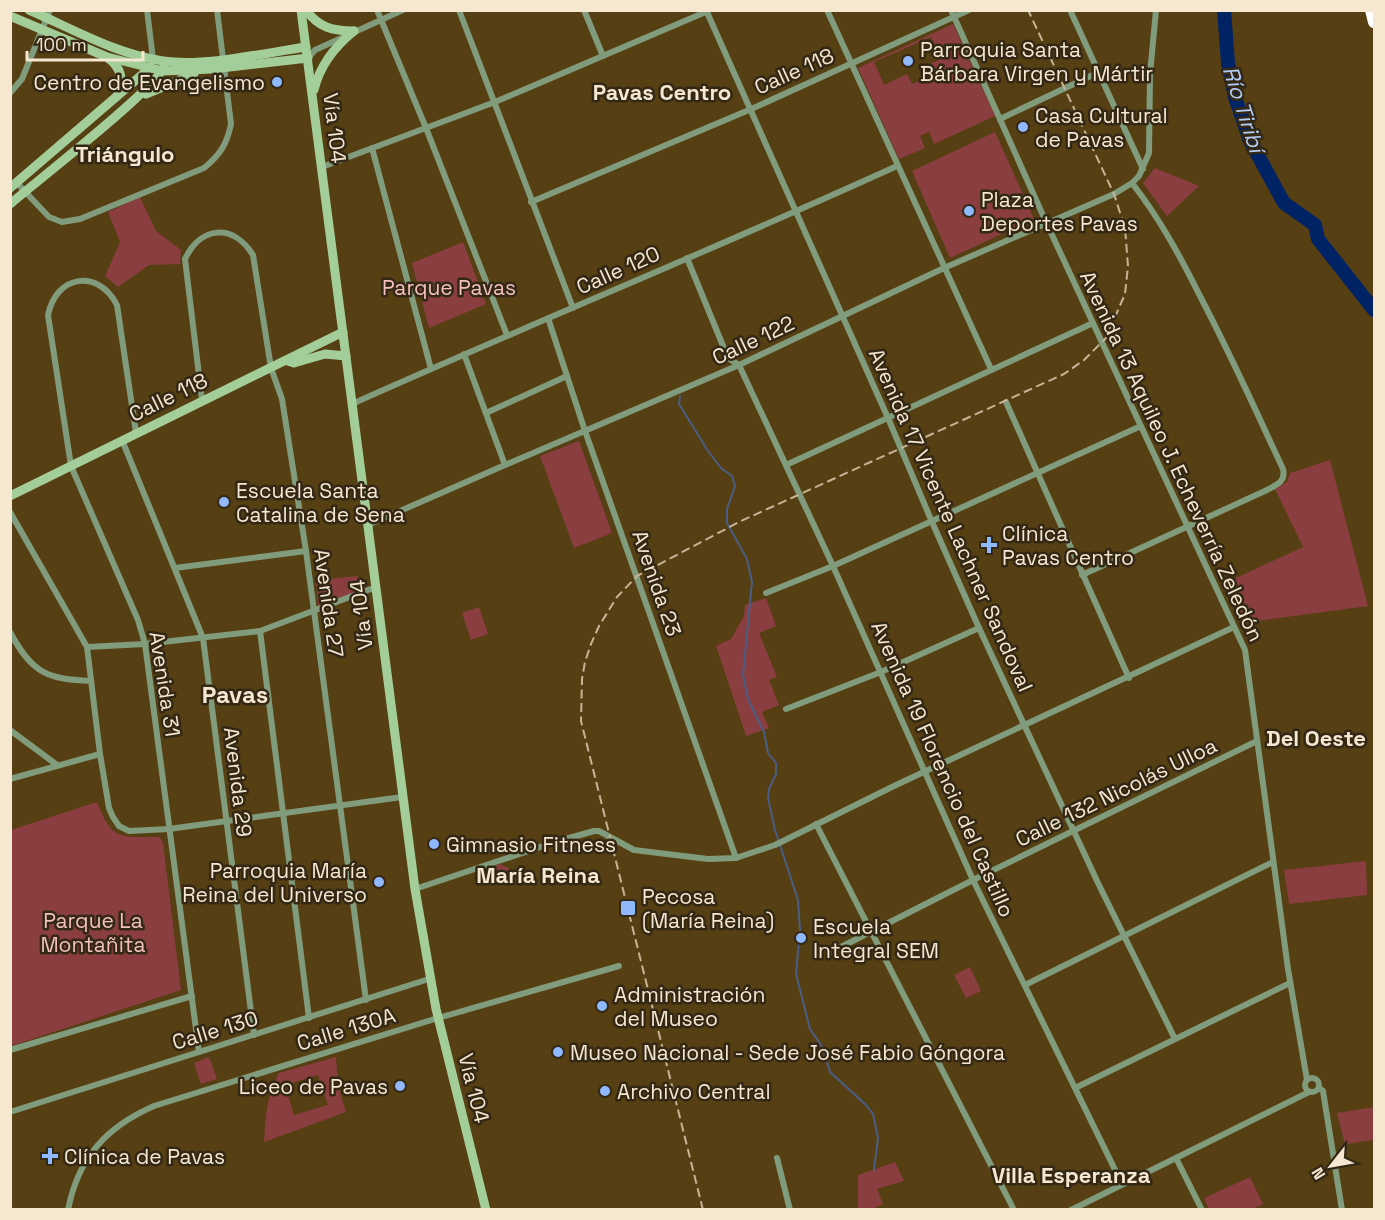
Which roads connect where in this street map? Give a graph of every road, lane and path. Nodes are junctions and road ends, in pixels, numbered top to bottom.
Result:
1 (29, 10) edge
2 (147, 10) edge
3 (217, 10) edge
4 (301, 10) edge
5 (306, 10) edge
6 (377, 10) edge
7 (403, 10) edge
8 (459, 10) edge
9 (584, 10) edge
10 (827, 10) edge
11 (969, 10) edge
12 (1070, 10) edge
13 (1156, 10) edge
14 (1371, 10) edge
15 (707, 11) edge
16 (49, 14) edge
17 (953, 14) edge
18 (10, 15) edge
19 (381, 20) junction
20 (1374, 22) edge
21 (43, 30) junction
22 (354, 31) junction
23 (311, 48) junction
24 (603, 56) junction
25 (106, 57) junction
26 (153, 58) junction
27 (308, 58) junction
28 (165, 61) junction
29 (223, 63) junction
30 (852, 65) junction
31 (150, 69) junction
32 (212, 69) junction
33 (163, 71) junction
34 (1099, 72) junction
35 (10, 93) edge
36 (313, 96) junction
37 (135, 99) junction
38 (115, 100) junction
39 (495, 102) junction
40 (749, 110) junction
41 (1000, 120) junction
42 (426, 128) junction
43 (372, 148) junction
44 (897, 166) junction
45 (322, 167) junction
46 (1143, 169) junction
47 (1132, 183) junction
48 (14, 185) edge
49 (24, 192) junction
50 (531, 202) junction
51 (10, 204) edge
52 (796, 212) junction
53 (1046, 222) junction
54 (687, 258) junction
55 (944, 268) junction
56 (573, 308) junction
57 (842, 317) junction
58 (548, 318) junction
59 (1093, 323) junction
60 (343, 332) junction
61 (507, 335) junction
62 (464, 354) junction
63 (346, 356) junction
64 (286, 361) junction
65 (739, 365) junction
66 (271, 368) junction
67 (431, 369) junction
68 (991, 369) junction
69 (567, 376) junction
70 (202, 400) junction
71 (1006, 402) dead end
72 (352, 404) junction
73 (486, 413) junction
74 (888, 417) junction
75 (1141, 426) junction
76 (585, 431) junction
77 (136, 433) junction
78 (122, 440) junction
79 (505, 465) junction
80 (786, 465) junction
81 (71, 466) junction
82 (1037, 473) junction
83 (10, 496) edge
84 (10, 512) edge
85 (932, 522) junction
86 (368, 525) junction
87 (1187, 526) junction
88 (306, 550) junction
89 (833, 566) junction
90 (175, 568) junction
91 (1082, 575) junction
92 (376, 587) junction
93 (766, 593) dead end
94 (314, 611) junction
95 (1234, 627) junction
96 (979, 628) junction
97 (260, 631) junction
98 (10, 632) edge
99 (202, 638) junction
100 (145, 644) junction
101 (87, 647) junction
102 (881, 672) junction
103 (1129, 678) junction
104 (91, 681) junction
105 (786, 709) dead end
106 (1024, 724) junction
107 (10, 730) edge
108 (1257, 741) junction
109 (100, 754) junction
110 (57, 765) junction
111 (924, 772) junction
112 (10, 779) edge
113 (402, 797) junction
114 (339, 806) junction
115 (283, 812) junction
116 (226, 821) junction
117 (816, 824) junction
118 (170, 828) junction
119 (1074, 831) junction
120 (736, 858) junction
121 (1273, 862) junction
122 (973, 880) junction
123 (415, 889) junction
124 (872, 931) junction
125 (1124, 935) junction
126 (828, 953) dead end
127 (620, 966) dead end
128 (429, 979) junction
129 (1290, 983) junction
130 (1025, 985) junction
131 (192, 996) junction
132 (366, 1000) junction
133 (309, 1018) junction
134 (438, 1018) junction
135 (254, 1035) junction
136 (1175, 1039) junction
137 (10, 1050) edge
138 (199, 1052) junction
139 (1307, 1080) junction
140 (1075, 1088) junction
141 (1319, 1088) junction
142 (1309, 1092) junction
143 (10, 1112) edge
144 (777, 1158) dead end
145 (1176, 1158) junction
146 (1122, 1184) junction
147 (68, 1209) edge
148 (486, 1209) edge
149 (790, 1209) edge
150 (1014, 1209) edge
151 (1071, 1209) edge
152 (1202, 1209) edge
153 (1342, 1209) edge

1 - 16 main road
2 - 26 street
3 - 29 street
4 - 23 main road, Vía 104
5 - 22 main road
6 - 19 street
7 - 19 street
8 - 39 street
9 - 24 street
10 - 30 street
11 - 17 street, Calle 118
12 - 34 street
13 - 46 street
14 - 20 highway
15 - 24 street
15 - 40 street, Avenida 17 Vicente Lachner Sandoval
16 - 21 street
16 - 26 main road
17 - 30 street, Calle 118
17 - 41 street, Avenida 13 Aquileo J. Echeverría Zeledón
18 - 21 main road
19 - 22 street
19 - 42 street
21 - 25 main road
21 - 35 street
22 - 23 street
22 - 36 main road
23 - 27 main road, Vía 104
23 - 29 main road
24 - 39 street
25 - 31 main road
25 - 38 main road
26 - 28 main road
26 - 31 main road
27 - 29 main road
27 - 36 main road, Vía 104
28 - 29 main road
28 - 33 main road
29 - 32 main road
29 - 49 street
30 - 40 street, Calle 118
30 - 44 street
31 - 33 main road
31 - 38 main road
32 - 33 main road
32 - 37 main road
33 - 37 main road
34 - 41 street
34 - 46 street
36 - 45 main road, Vía 104
37 - 49 main road
38 - 48 main road
39 - 42 street
39 - 50 street
40 - 50 street, Calle 118
40 - 52 street, Avenida 17 Vicente Lachner Sandoval
41 - 53 street, Avenida 13 Aquileo J. Echeverría Zeledón
42 - 43 street
42 - 61 street
43 - 45 street
43 - 67 street
44 - 52 street, Calle 120
44 - 55 street
45 - 60 main road, Vía 104
46 - 47 street, Calle 122
47 - 53 street, Calle 122
47 - 87 street
48 - 49 street
49 - 51 main road
50 - 56 street
52 - 54 street, Calle 120
52 - 57 street, Avenida 17 Vicente Lachner Sandoval
53 - 55 street, Calle 122
53 - 59 street, Avenida 13 Aquileo J. Echeverría Zeledón
54 - 56 street, Calle 120
54 - 65 street, Avenida 19 Florencio del Castillo
55 - 57 street, Calle 122
55 - 68 street
56 - 58 street, Calle 120
57 - 65 street, Calle 122
57 - 74 street, Avenida 17 Vicente Lachner Sandoval
58 - 61 street, Calle 120
58 - 69 street, Avenida 23
59 - 68 street
59 - 75 street, Avenida 13 Aquileo J. Echeverría Zeledón
60 - 63 main road, Vía 104
60 - 64 main road, Calle 118
61 - 62 street, Calle 120
62 - 67 street, Calle 120
62 - 73 street
63 - 64 main road
63 - 72 main road, Vía 104
64 - 66 main road, Calle 118
65 - 76 street, Calle 122
65 - 80 street, Avenida 19 Florencio del Castillo
66 - 70 main road, Calle 118
66 - 70 street, Avenida 27
66 - 88 street, Avenida 27
67 - 72 street, Calle 120
68 - 74 street
69 - 73 street
69 - 76 street, Avenida 23
70 - 77 main road, Calle 118
71 - 82 street
72 - 86 main road, Vía 104
73 - 79 street
74 - 80 street
74 - 85 street, Avenida 17 Vicente Lachner Sandoval
75 - 82 street
75 - 87 street, Avenida 13 Aquileo J. Echeverría Zeledón
76 - 79 street, Calle 122
76 - 120 street, Avenida 23
77 - 78 main road, Calle 118
77 - 81 street, Avenida 31
78 - 81 main road, Calle 118
78 - 90 street, Avenida 29
79 - 86 street, Calle 122
80 - 89 street, Avenida 19 Florencio del Castillo
81 - 83 main road, Calle 118
81 - 100 street, Avenida 31
82 - 85 street
82 - 91 street
84 - 101 street
85 - 89 street
85 - 96 street, Avenida 17 Vicente Lachner Sandoval
86 - 92 main road, Vía 104
87 - 91 street
87 - 95 street, Avenida 13 Aquileo J. Echeverría Zeledón
88 - 90 street
88 - 94 street, Avenida 27
89 - 93 street
89 - 102 street, Avenida 19 Florencio del Castillo
90 - 99 street, Avenida 29
91 - 103 street
92 - 94 street
92 - 113 main road, Vía 104
94 - 97 street
94 - 114 street, Avenida 27
95 - 103 street
95 - 108 street, Avenida 13 Aquileo J. Echeverría Zeledón
96 - 102 street
96 - 106 street, Avenida 17 Vicente Lachner Sandoval
97 - 99 street
97 - 115 street
98 - 104 street
99 - 100 street
99 - 116 street, Avenida 29
100 - 101 street
100 - 118 street, Avenida 31
101 - 104 street
102 - 105 street
102 - 111 street, Avenida 19 Florencio del Castillo
103 - 106 street
104 - 109 street
106 - 111 street
106 - 119 street, Avenida 17 Vicente Lachner Sandoval
107 - 110 street
108 - 119 street, Calle 132 Nicolás Ulloa
108 - 121 street, Avenida 13 Aquileo J. Echeverría Zeledón
109 - 110 street
109 - 118 street
110 - 112 street
111 - 117 street
111 - 122 street, Avenida 19 Florencio del Castillo
113 - 114 street
113 - 123 main road, Vía 104
114 - 115 street
114 - 132 street, Avenida 27
115 - 116 street
115 - 133 street
116 - 118 street
116 - 135 street, Avenida 29
117 - 120 street
117 - 124 street
118 - 131 street, Avenida 31
119 - 122 street, Calle 132 Nicolás Ulloa
119 - 125 street, Avenida 17 Vicente Lachner Sandoval
120 - 123 street
121 - 125 street
121 - 129 street, Avenida 13 Aquileo J. Echeverría Zeledón
122 - 124 street, Calle 132 Nicolás Ulloa
122 - 130 street, Avenida 19 Florencio del Castillo
123 - 128 main road, Vía 104
124 - 126 street, Calle 132 Nicolás Ulloa
124 - 150 street
125 - 130 street
125 - 136 street, Avenida 17 Vicente Lachner Sandoval
127 - 134 street, Calle 130A
128 - 132 street, Calle 130
128 - 134 main road, Vía 104
129 - 136 street
129 - 139 street, Avenida 13 Aquileo J. Echeverría Zeledón
130 - 140 street, Avenida 19 Florencio del Castillo
131 - 137 street
131 - 138 street, Avenida 31
132 - 133 street, Calle 130
133 - 135 street, Calle 130
134 - 147 street, Calle 130A
134 - 148 main road, Vía 104
135 - 138 street, Calle 130
136 - 140 street
138 - 143 street, Calle 130
139 - 141 street
139 - 142 street
140 - 146 street, Avenida 19 Florencio del Castillo
141 - 142 street
141 - 153 street
142 - 145 street
144 - 149 street
145 - 146 street
145 - 152 street
146 - 151 street

